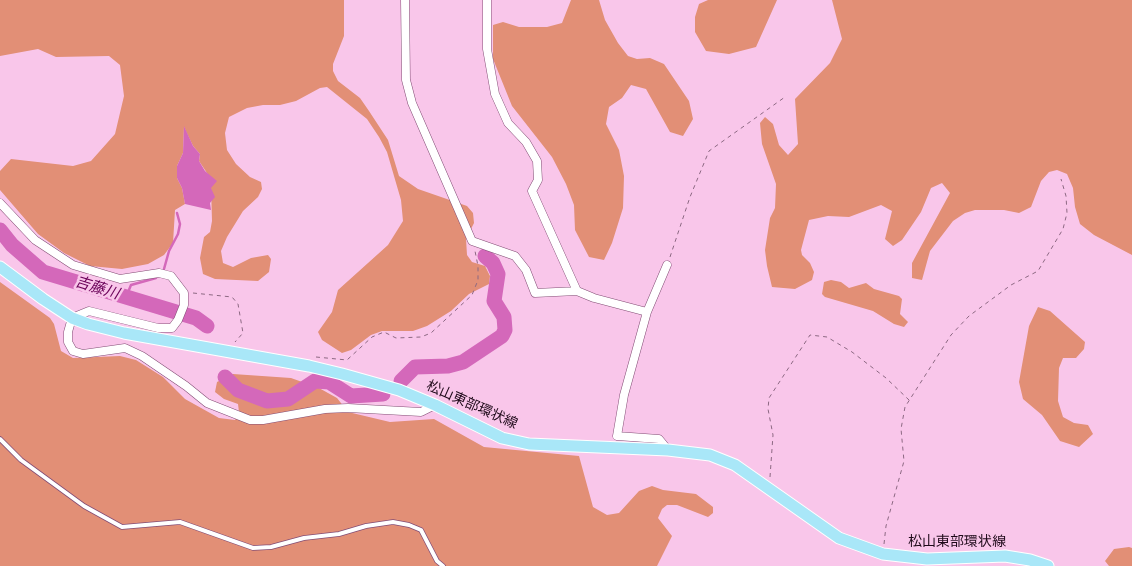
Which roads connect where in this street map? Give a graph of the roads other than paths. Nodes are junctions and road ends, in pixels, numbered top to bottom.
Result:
1 (405, 0) edge
2 (487, 0) edge
3 (0, 203) edge
4 (667, 265) road end
5 (0, 267) edge
6 (578, 291) junction
7 (648, 312) junction
8 (72, 318) junction
9 (435, 405) junction
10 (0, 439) edge
11 (668, 450) junction
12 (1005, 556) junction
13 (977, 561) edge
14 (443, 566) edge
15 (1012, 566) edge
16 (1048, 566) edge

1 - 6 street
2 - 6 street
3 - 8 street
4 - 7 street
5 - 8 main road, 松山東部環状線
6 - 7 street
7 - 11 street
8 - 9 main road, 松山東部環状線
8 - 9 street
9 - 11 main road, 松山東部環状線
10 - 14 lane
11 - 13 main road, 松山東部環状線
12 - 13 main road, 松山東部環状線
12 - 15 street
12 - 16 main road, 松山東部環状線

